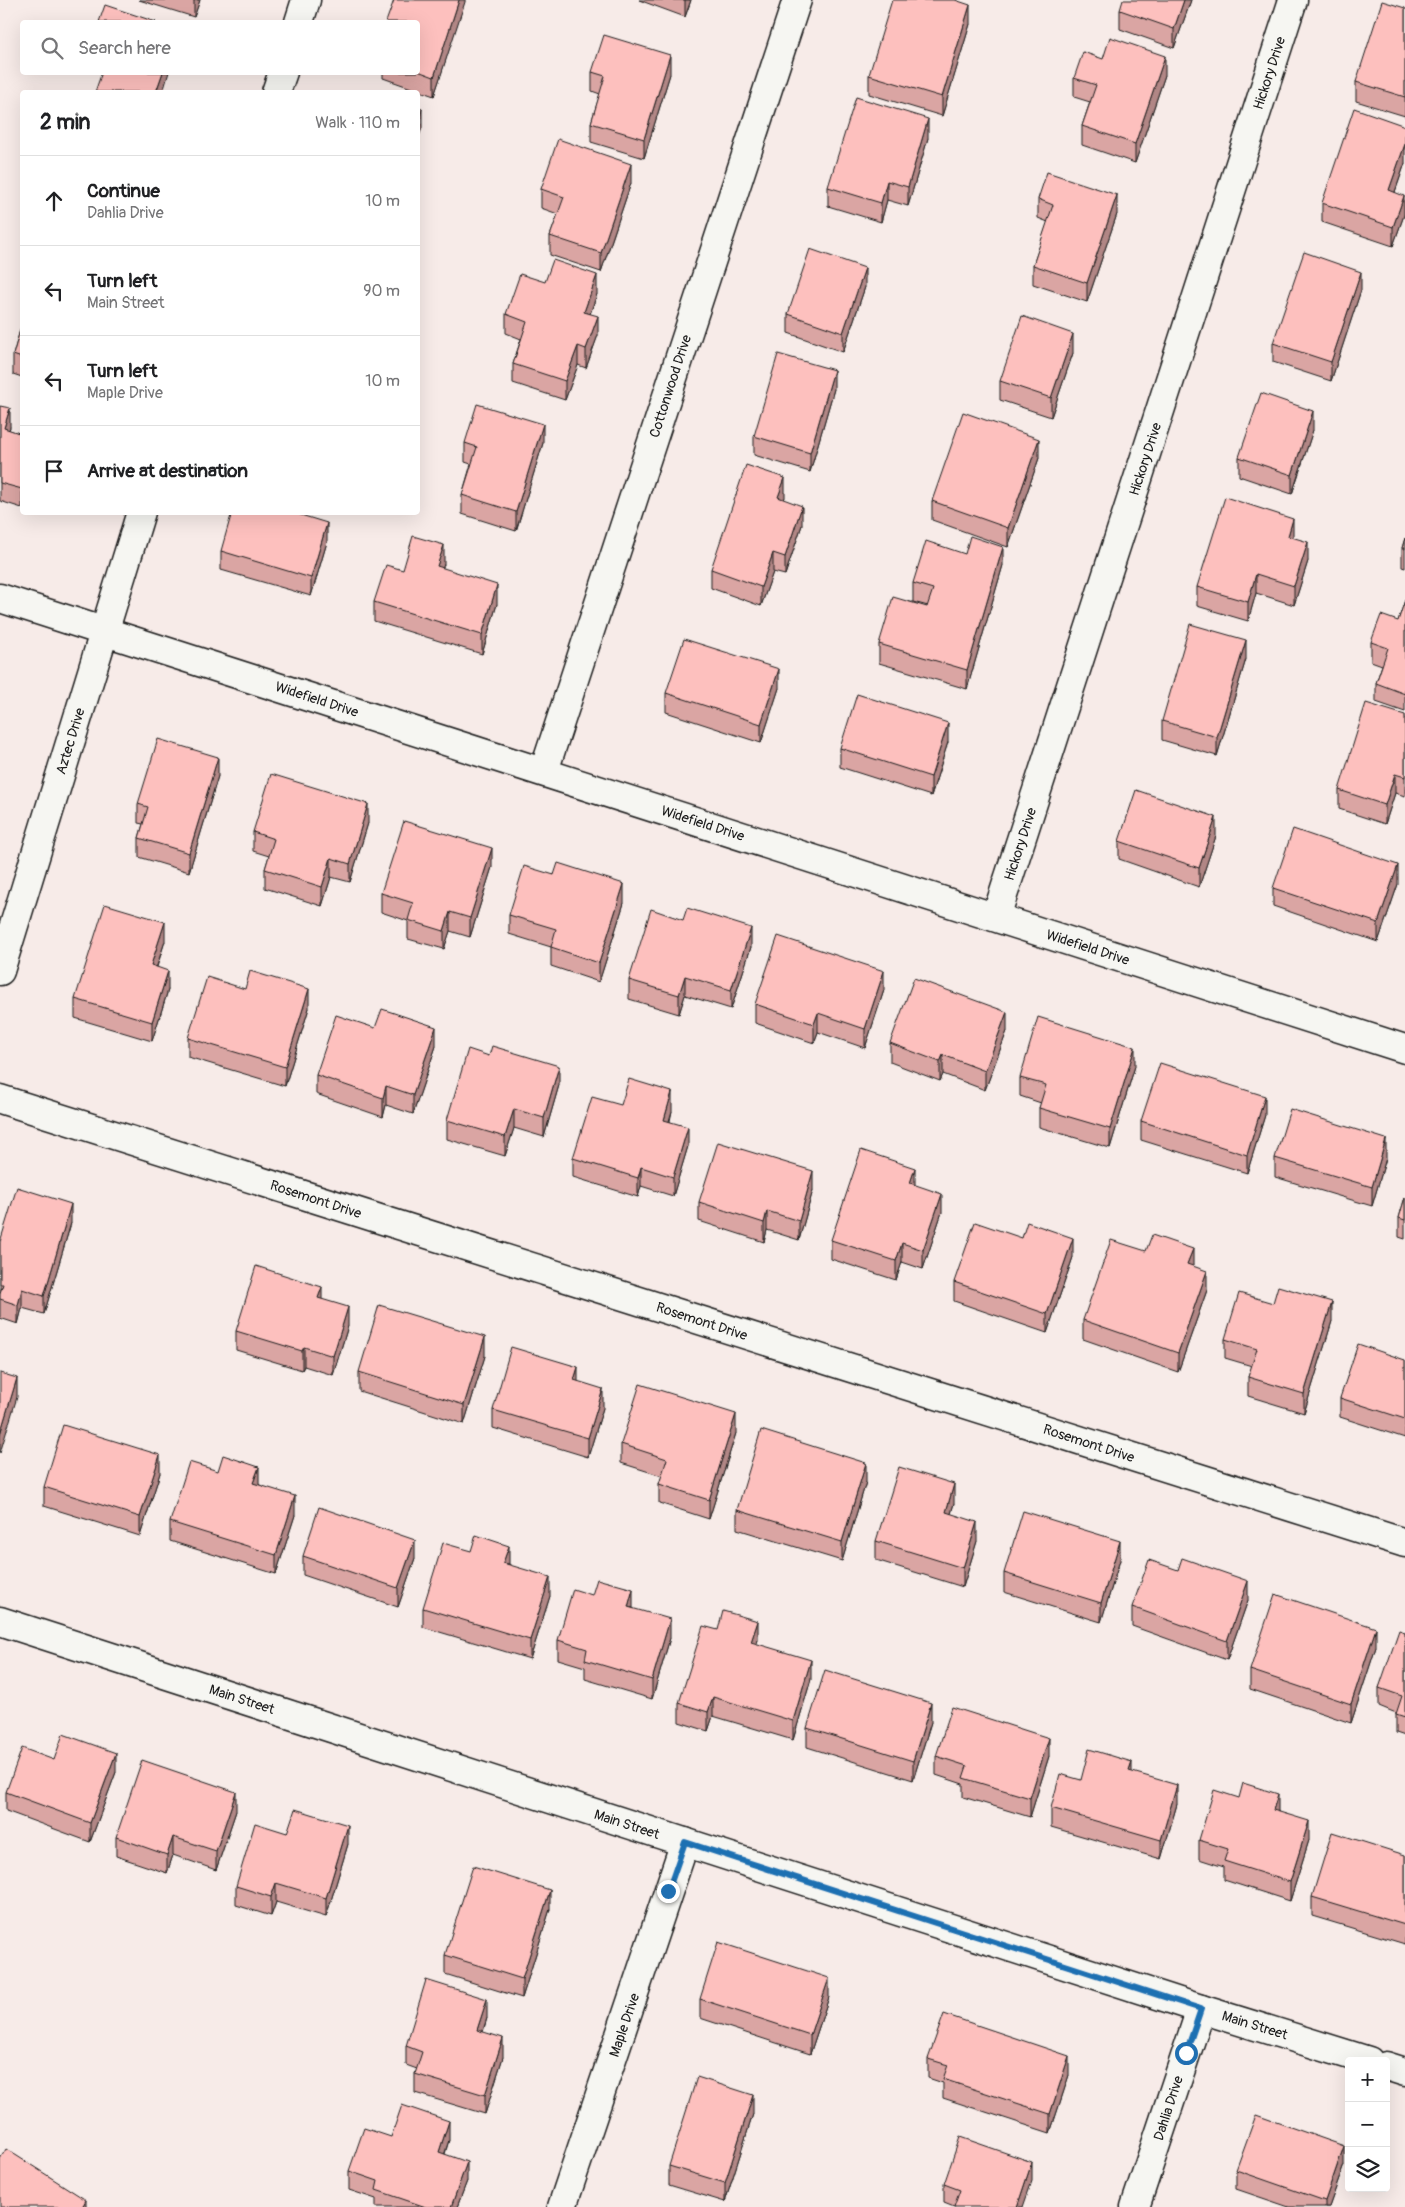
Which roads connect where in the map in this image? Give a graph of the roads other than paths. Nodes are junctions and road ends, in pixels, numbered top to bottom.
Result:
1 (306, 0) edge
2 (797, 0) edge
3 (1293, 0) edge
4 (300, 20) edge
5 (282, 75) edge
6 (277, 90) edge
7 (140, 515) edge
8 (0, 598) edge
9 (103, 632) junction
10 (544, 771) junction
11 (996, 917) junction
12 (0, 971) edge
13 (1405, 1049) edge
14 (0, 1099) edge
15 (1405, 1544) edge
16 (0, 1621) edge
17 (685, 1842) junction
18 (1201, 2009) junction
19 (1356, 2057) edge
20 (1390, 2067) edge
21 (1405, 2072) edge
22 (562, 2207) edge
23 (1135, 2207) edge

1 - 4 street
2 - 10 street, Cottonwood Drive
3 - 11 street, Hickory Drive
5 - 6 street
7 - 9 street, Aztec Drive
8 - 9 street, Widefield Drive
9 - 10 street, Widefield Drive
9 - 12 street, Aztec Drive
10 - 11 street, Widefield Drive
11 - 13 street, Widefield Drive
14 - 15 street, Rosemont Drive
16 - 17 street, Main Street
17 - 18 street, Main Street
17 - 22 street, Maple Drive
18 - 19 street, Main Street
18 - 23 street, Dahlia Drive
20 - 21 street

